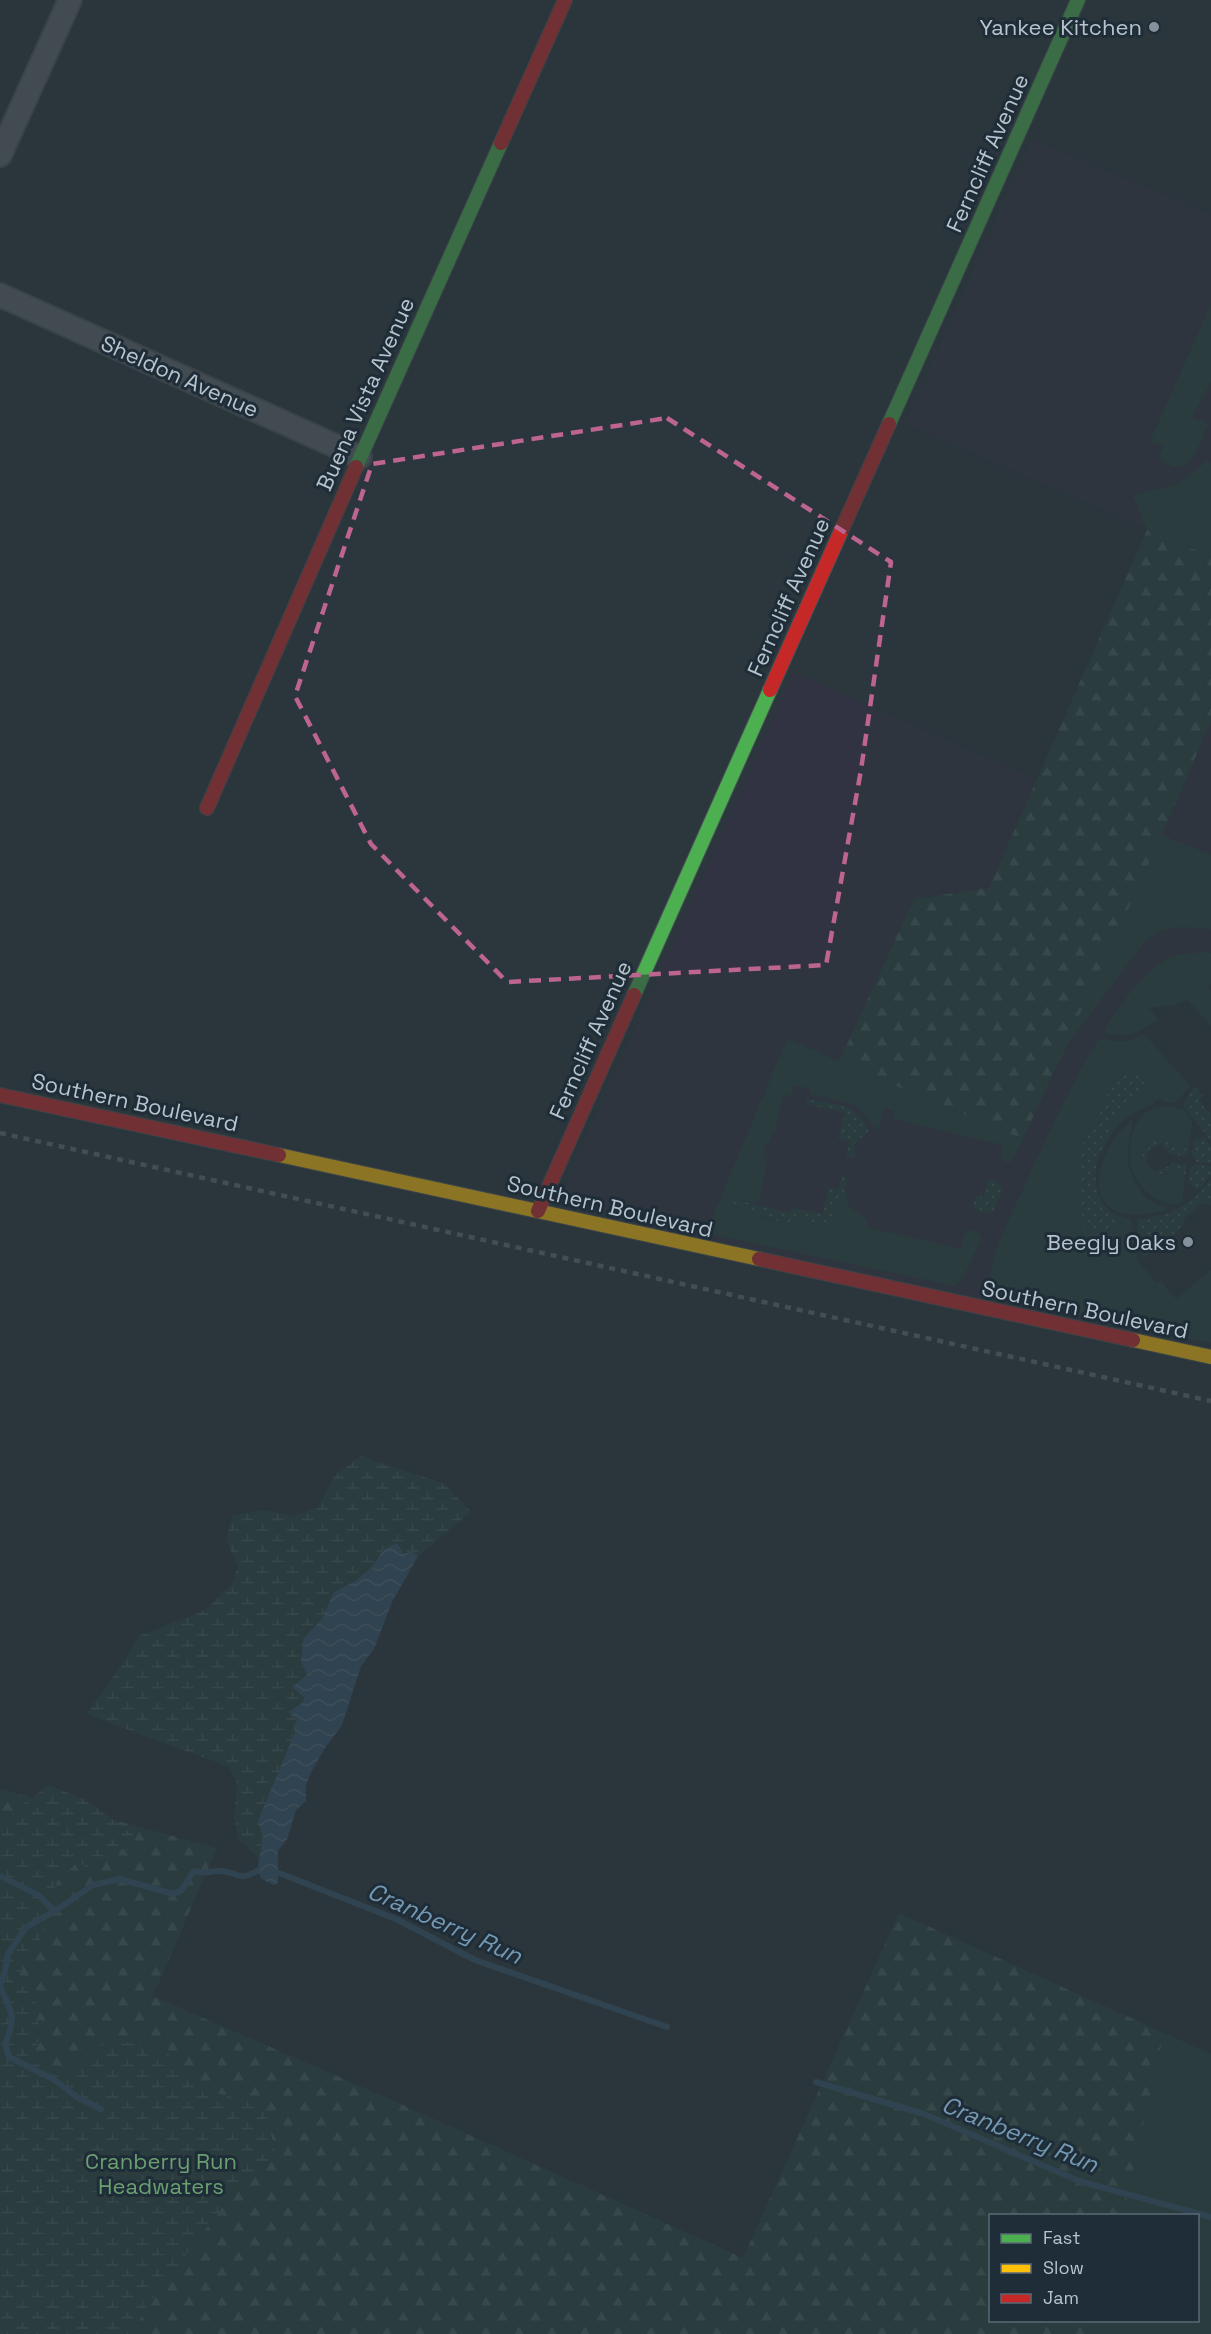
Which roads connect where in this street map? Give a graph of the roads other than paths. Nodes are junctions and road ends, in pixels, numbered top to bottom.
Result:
1 (70, 0) edge
2 (566, 0) edge
3 (1078, 0) edge
4 (0, 155) edge
5 (0, 295) edge
6 (360, 458) junction
7 (207, 808) dead end
8 (0, 1095) edge
9 (538, 1211) junction
10 (1211, 1357) edge

1 - 4 street
2 - 6 street, Buena Vista Avenue
3 - 9 street, Ferncliff Avenue
5 - 6 street, Sheldon Avenue
6 - 7 street, Buena Vista Avenue
8 - 9 street, Southern Boulevard
9 - 10 street, Southern Boulevard

